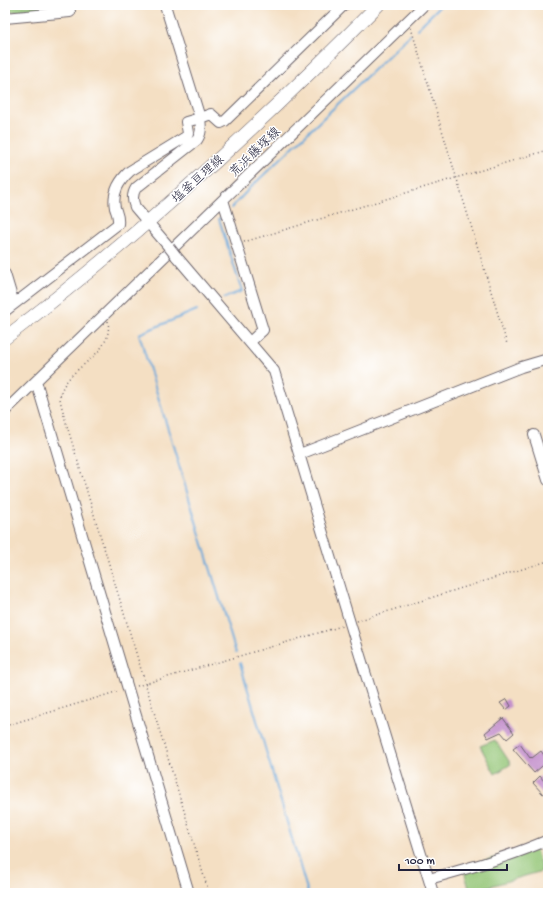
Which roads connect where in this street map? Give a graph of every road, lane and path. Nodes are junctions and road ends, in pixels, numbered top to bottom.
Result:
1 (69, 5) edge
2 (165, 5) edge
3 (344, 5) edge
4 (378, 5) edge
5 (424, 5) edge
6 (5, 18) edge
7 (408, 20) junction
8 (200, 118) junction
9 (548, 150) edge
10 (457, 178) junction
11 (223, 200) junction
12 (148, 222) junction
13 (236, 244) junction
14 (5, 274) edge
15 (14, 304) junction
16 (5, 311) edge
17 (103, 315) junction
18 (5, 338) edge
19 (250, 342) junction
20 (507, 344) dead end
21 (548, 359) edge
22 (36, 381) junction
23 (5, 411) edge
24 (534, 435) dead end
25 (300, 454) junction
26 (548, 480) edge
27 (144, 684) junction
28 (130, 688) junction
29 (5, 726) edge
30 (548, 840) edge
31 (429, 879) junction
32 (189, 893) edge
33 (209, 893) edge
34 (433, 893) edge

1 - 6 street
2 - 8 street
3 - 8 street
4 - 12 main road, 塩釜亘理線
5 - 7 street, 荒浜藤塚線
7 - 10 path
7 - 11 street, 荒浜藤塚線
8 - 12 street
8 - 15 street
9 - 10 path
10 - 13 path
10 - 20 path
11 - 13 street
11 - 17 street, 荒浜藤塚線
12 - 18 main road, 塩釜亘理線
12 - 19 street, bridge
13 - 19 street
14 - 15 street
15 - 16 street
17 - 22 street, 荒浜藤塚線
17 - 27 path
19 - 25 street
21 - 25 street
22 - 23 street
22 - 28 street
24 - 26 street
25 - 31 street
27 - 28 path
27 - 33 path
28 - 29 path
28 - 32 street
30 - 31 street
31 - 34 street

